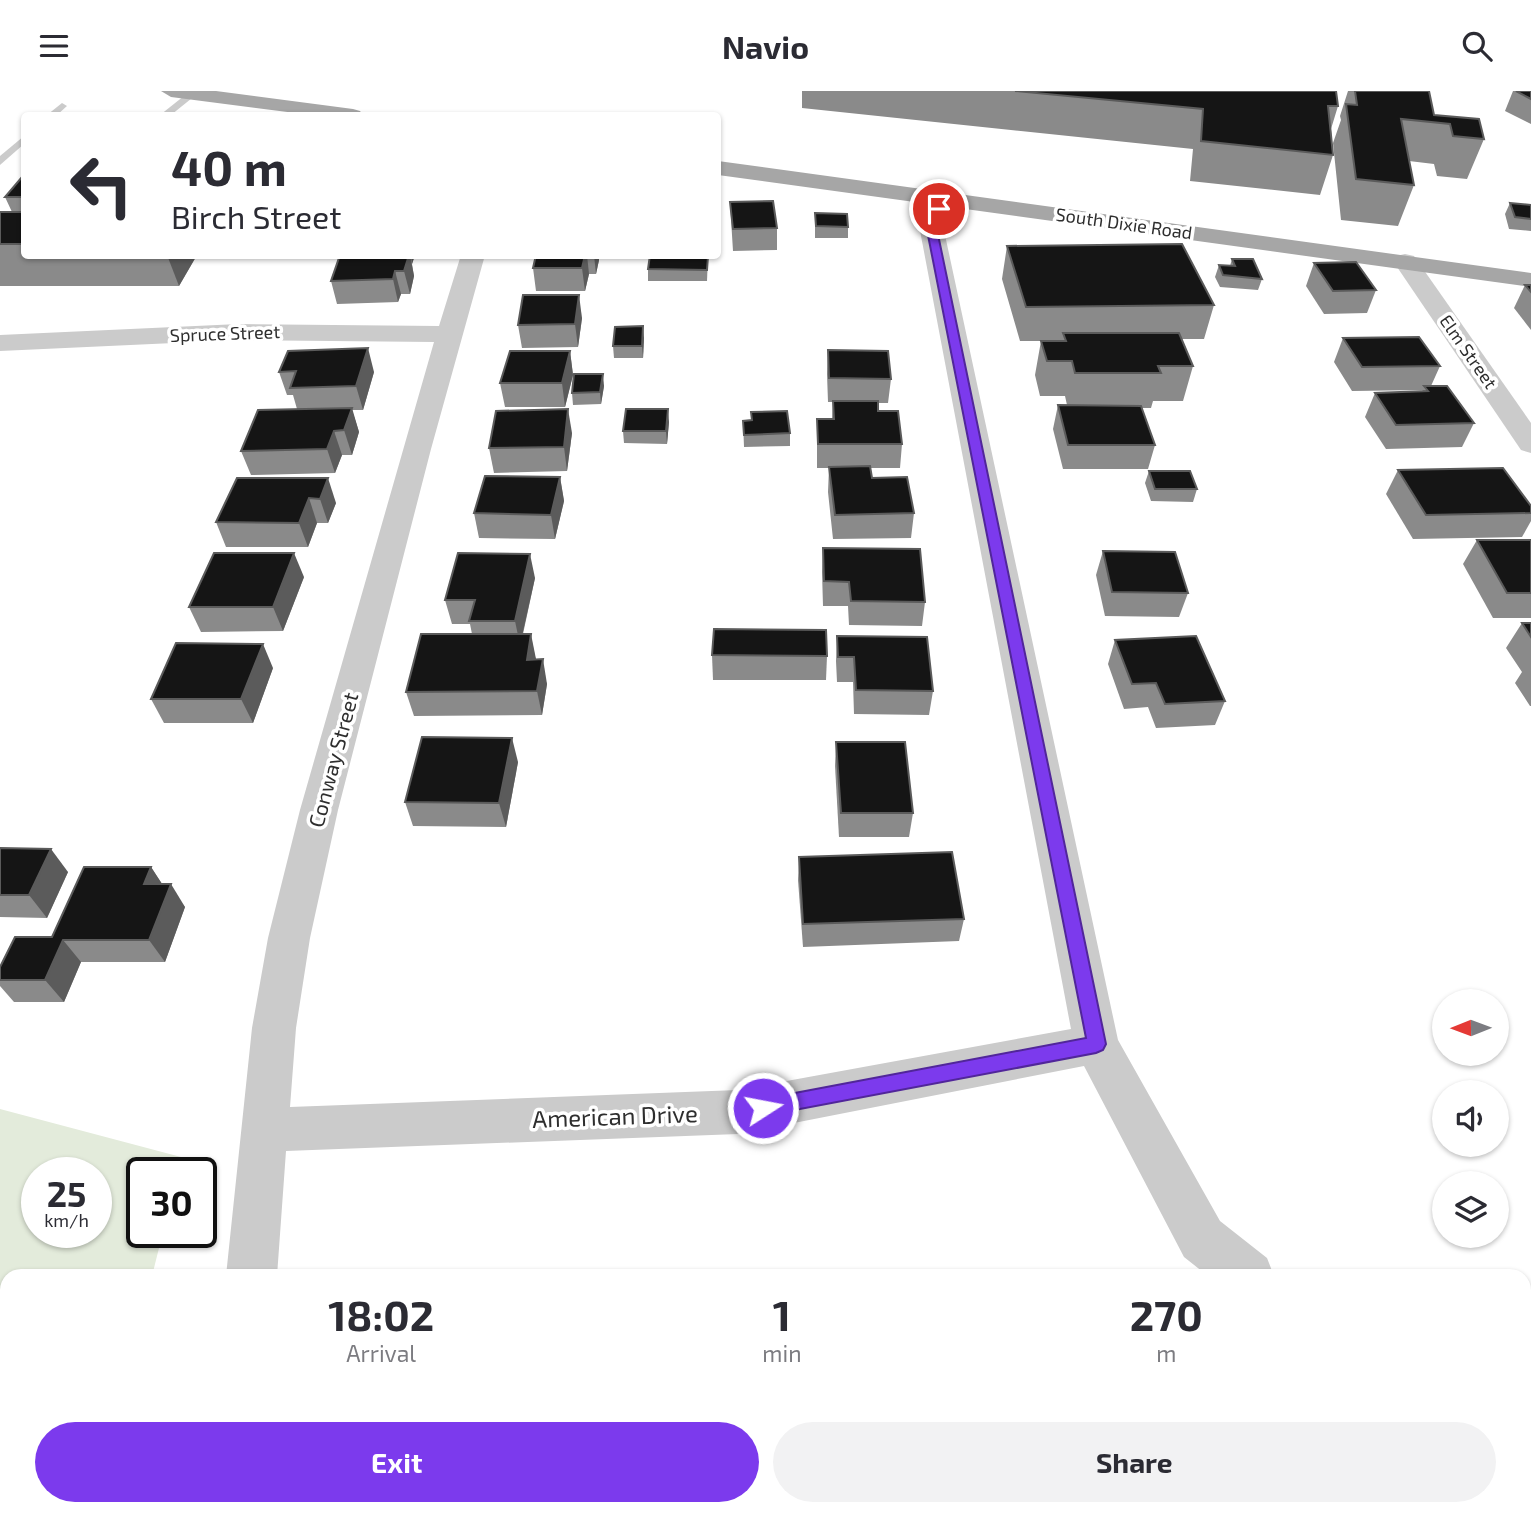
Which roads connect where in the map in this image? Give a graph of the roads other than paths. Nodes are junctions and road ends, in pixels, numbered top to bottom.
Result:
1 (171, 91) edge
2 (192, 94) junction
3 (62, 106) dead end
4 (55, 112) edge
5 (169, 112) edge
6 (330, 112) edge
7 (21, 142) edge
8 (21, 157) edge
9 (1, 160) edge
10 (721, 168) edge
11 (948, 198) junction
12 (472, 259) edge
13 (1405, 261) junction
14 (1531, 280) edge
15 (451, 334) junction
16 (0, 343) edge
17 (1531, 444) edge
18 (1096, 1044) junction
19 (266, 1130) junction
20 (252, 1269) edge
21 (1240, 1269) edge

1 - 2 main road
2 - 5 lane
2 - 6 main road
3 - 4 lane
7 - 9 lane
8 - 9 lane
10 - 11 main road, South Dixie Road
11 - 13 main road, South Dixie Road
11 - 18 street
12 - 15 street, Conway Street
13 - 14 main road, South Dixie Road
13 - 17 street, Elm Street
15 - 16 street, Spruce Street
15 - 19 street, Conway Street
18 - 19 street, American Drive
18 - 21 street
19 - 20 street, Conway Street

